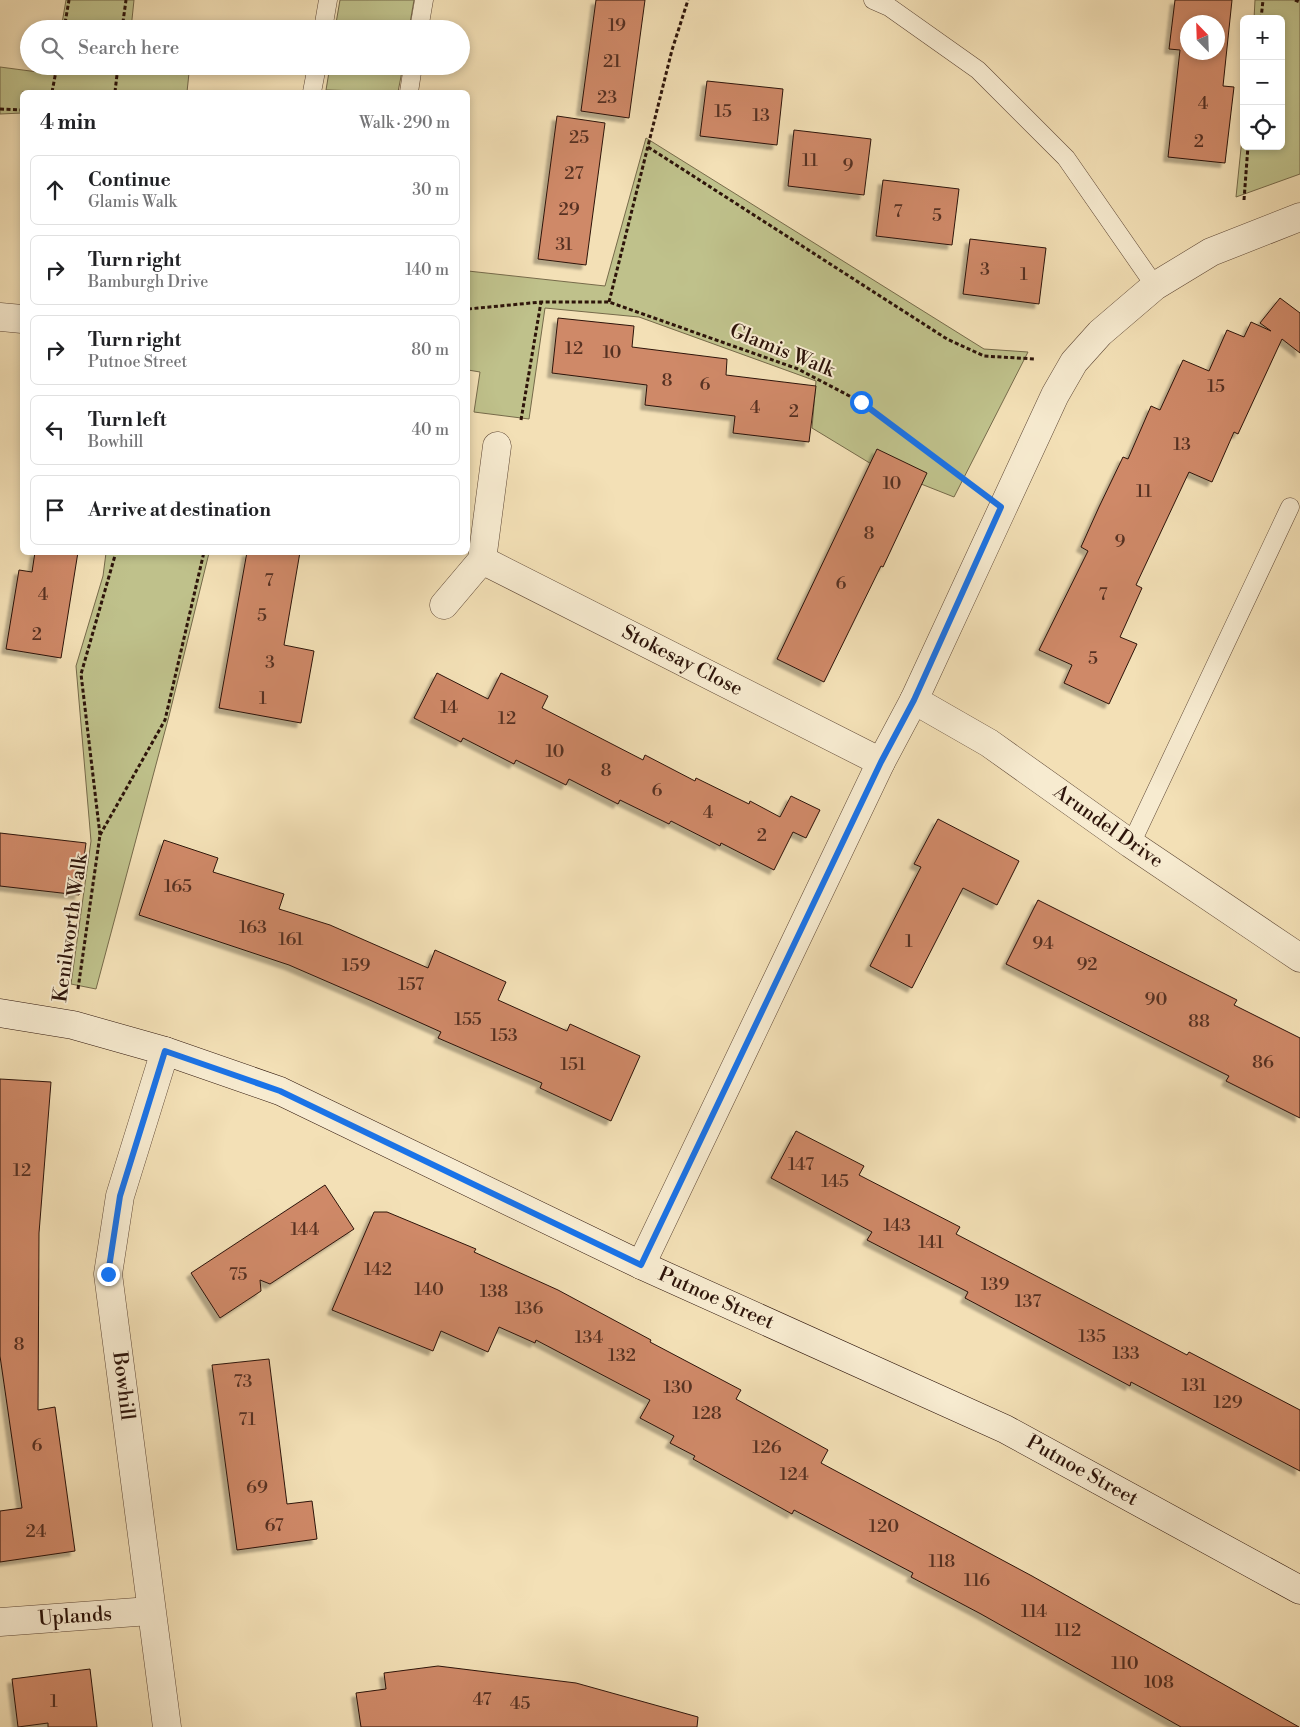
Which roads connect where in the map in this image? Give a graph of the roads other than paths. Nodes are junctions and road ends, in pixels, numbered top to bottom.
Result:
1 (328, 0) edge
2 (424, 0) edge
3 (873, 0) edge
4 (325, 20) edge
5 (421, 20) edge
6 (315, 75) edge
7 (412, 75) edge
8 (312, 90) edge
9 (409, 90) edge
10 (1300, 218) edge
11 (1155, 286) junction
12 (0, 317) edge
13 (20, 319) edge
14 (497, 446) road end
15 (1290, 507) dead end
16 (482, 560) junction
17 (444, 605) dead end
18 (914, 700) junction
19 (881, 762) junction
20 (1130, 844) junction
21 (1300, 958) edge
22 (0, 1013) edge
23 (165, 1051) junction
24 (641, 1265) junction
25 (1300, 1590) edge
26 (150, 1611) junction
27 (0, 1622) edge
28 (167, 1727) edge

1 - 4 lane
2 - 5 lane
3 - 11 lane
6 - 8 lane
7 - 9 lane
10 - 11 street
11 - 18 street
12 - 13 street
14 - 16 street
15 - 20 lane
16 - 17 street
16 - 19 street, Stokesay Close
18 - 19 street
18 - 20 street, Arundel Drive
19 - 24 street
20 - 21 street, Arundel Drive
22 - 23 street, Putnoe Street
23 - 24 street, Putnoe Street
23 - 26 street, Bowhill
24 - 25 street, Putnoe Street
26 - 27 street, Uplands
26 - 28 street, Bowhill

